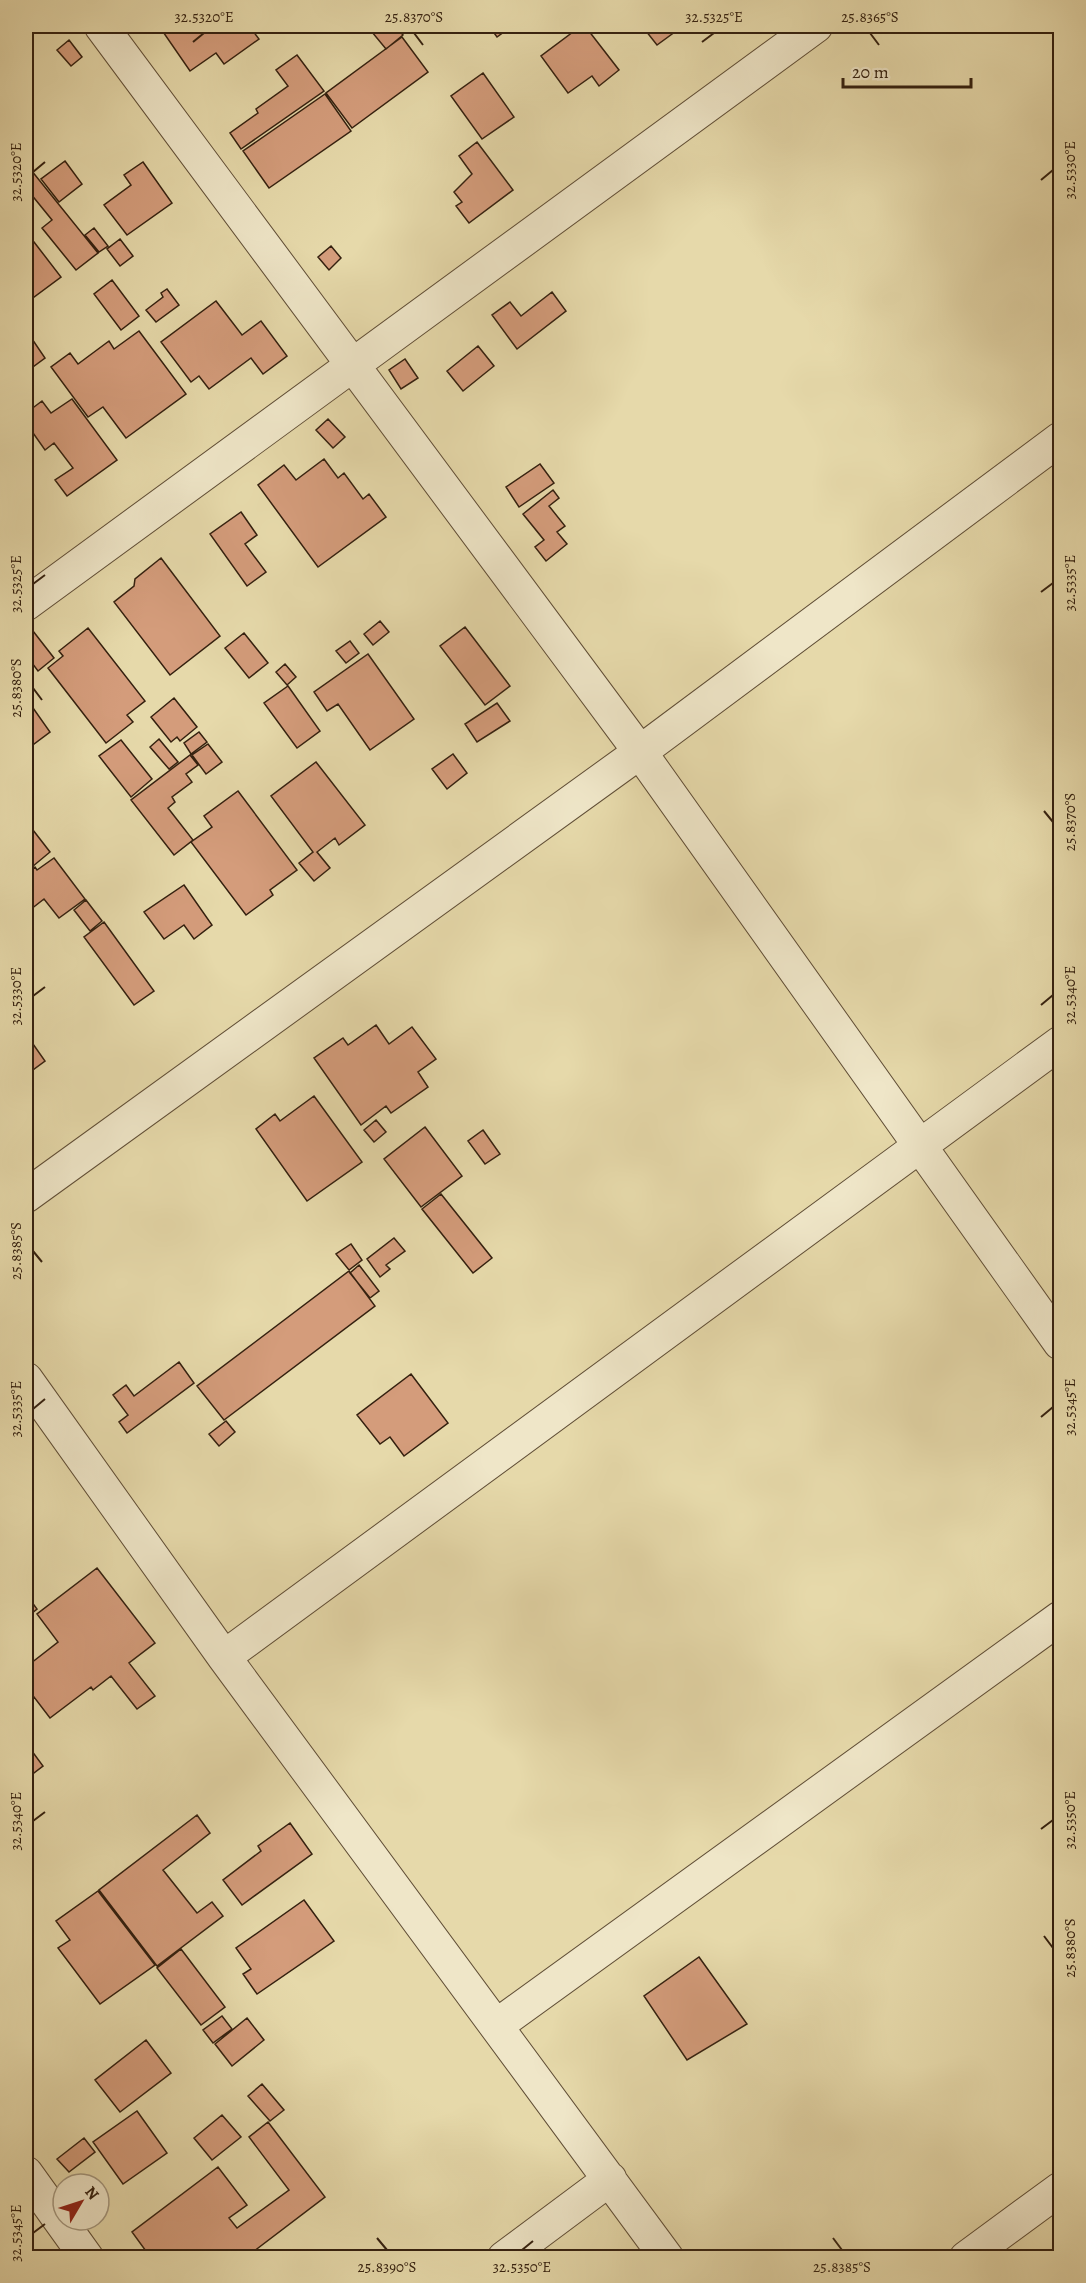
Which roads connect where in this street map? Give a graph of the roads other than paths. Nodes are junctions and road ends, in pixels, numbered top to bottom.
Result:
1 (100, 26) edge
2 (816, 26) edge
3 (353, 366) junction
4 (1060, 440) edge
5 (26, 604) edge
6 (640, 752) junction
7 (551, 791) dead end
8 (1060, 1044) edge
9 (919, 1146) junction
10 (26, 1194) edge
11 (1060, 1343) edge
12 (26, 1379) edge
13 (1060, 1618) edge
14 (224, 1656) junction
15 (496, 2026) junction
16 (26, 2173) edge
17 (610, 2179) junction
18 (1060, 2189) edge
19 (87, 2258) edge
20 (504, 2258) edge
21 (667, 2258) edge
22 (966, 2258) edge

1 - 3 street
2 - 3 street
3 - 5 street
3 - 6 street
4 - 6 street
6 - 9 street
6 - 10 street
7 - 10 street
8 - 9 street
9 - 11 street
9 - 14 street
12 - 14 street
13 - 15 street
14 - 15 street
15 - 17 street
16 - 19 street
17 - 20 street
17 - 21 street
18 - 22 street

